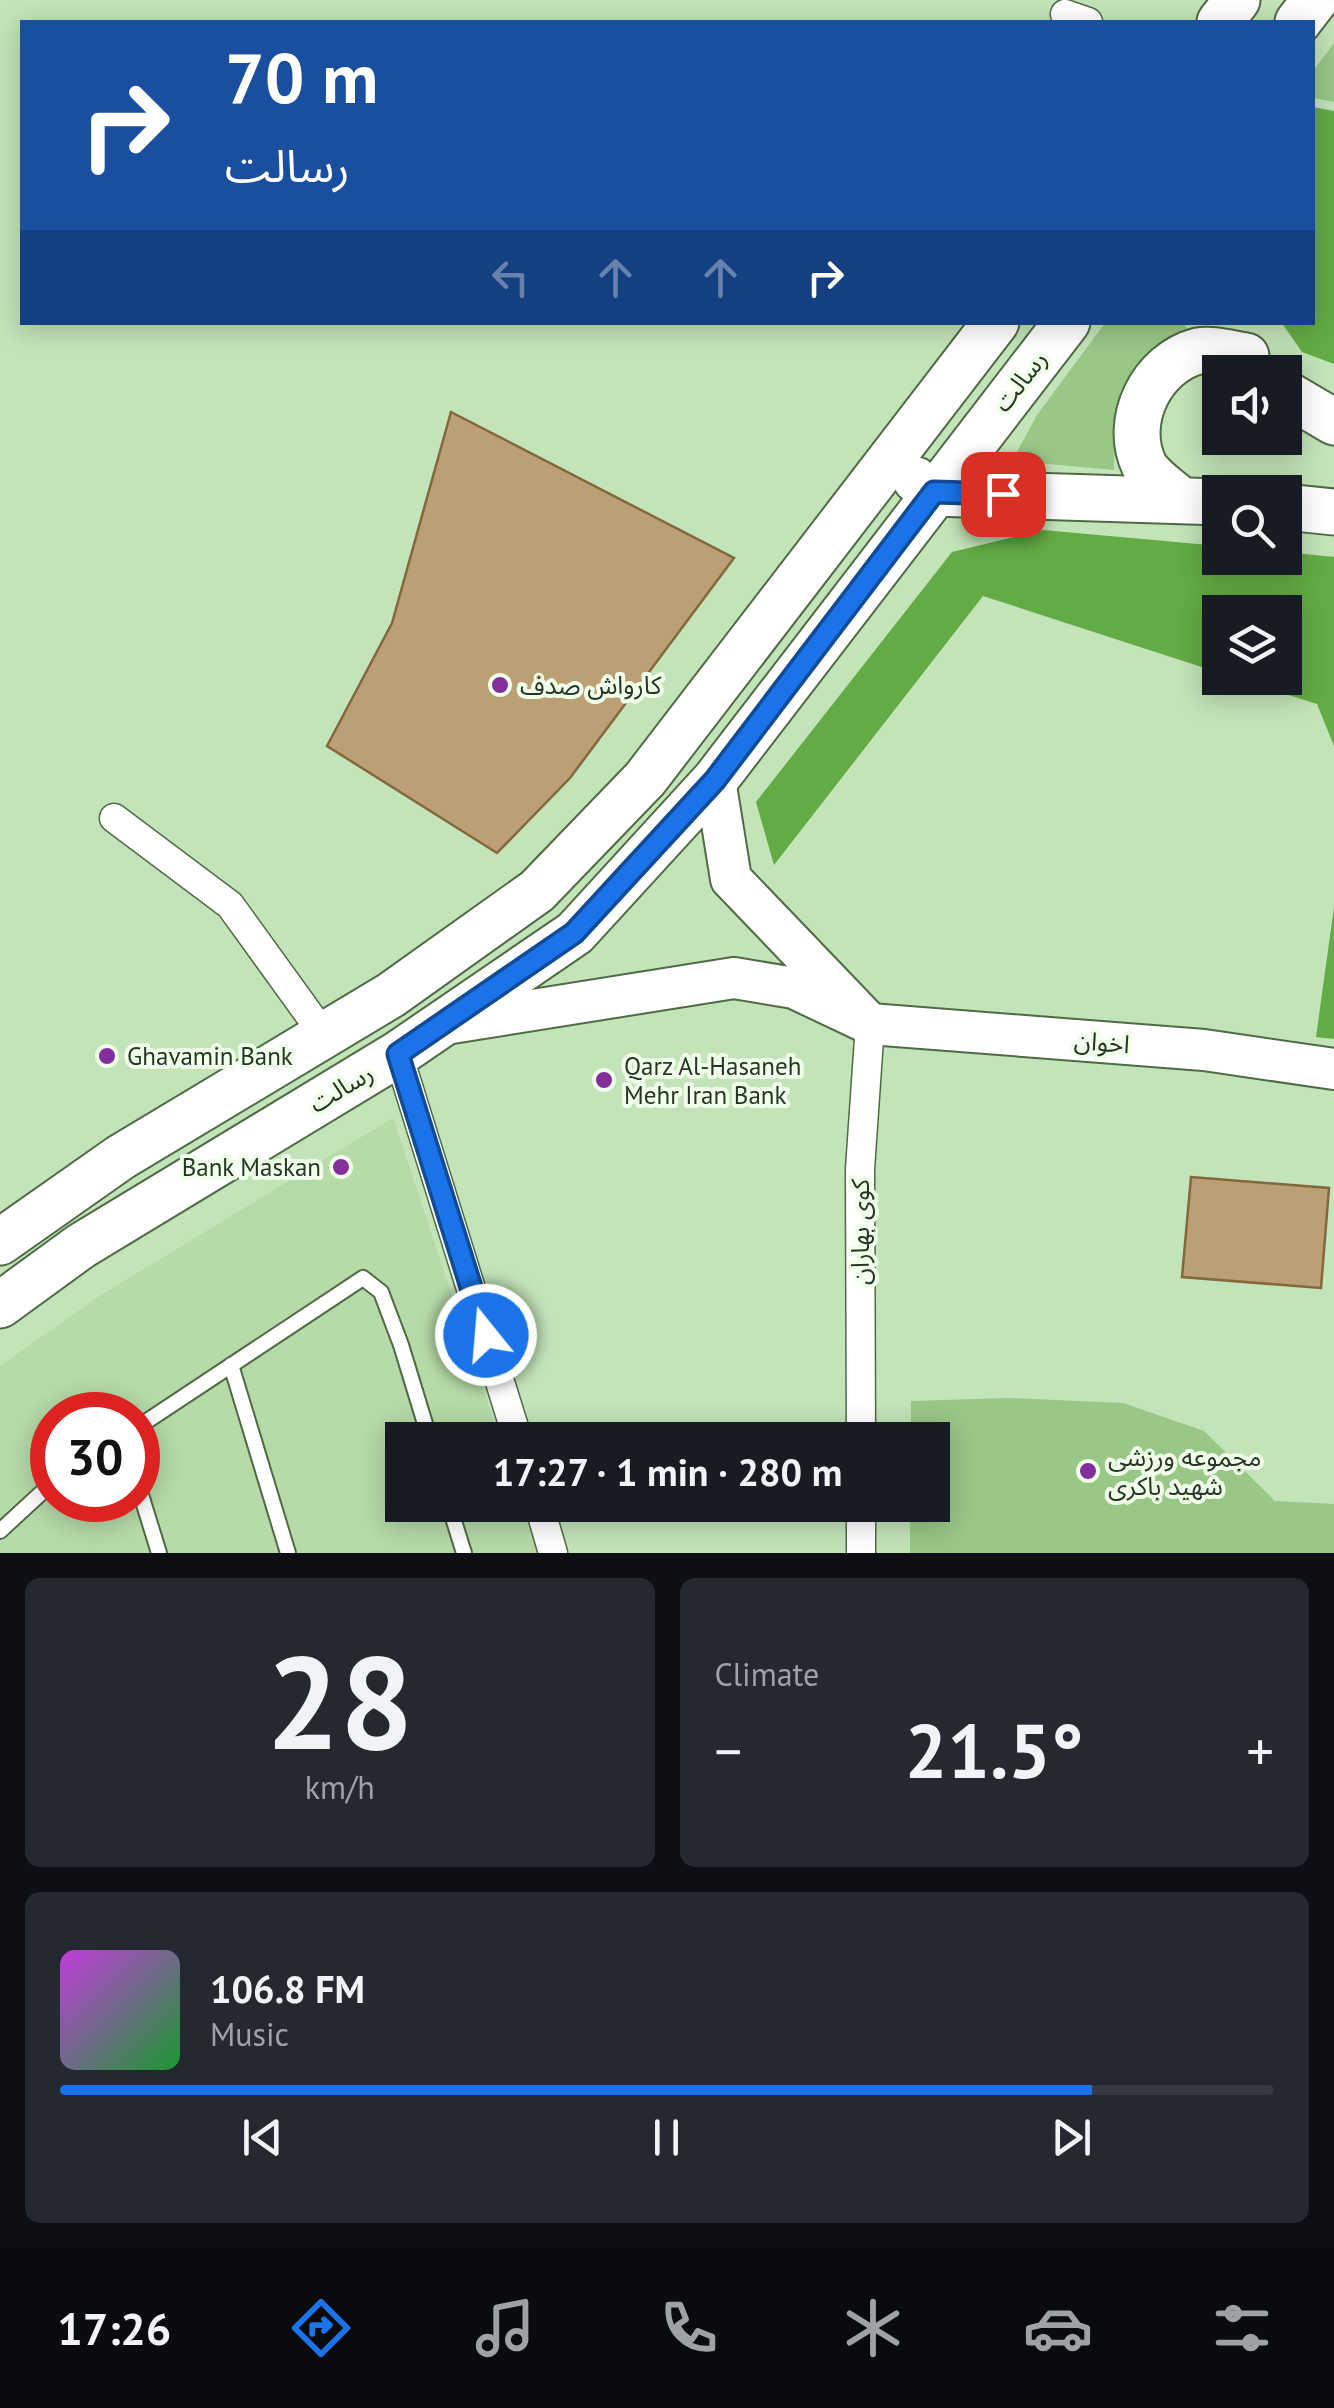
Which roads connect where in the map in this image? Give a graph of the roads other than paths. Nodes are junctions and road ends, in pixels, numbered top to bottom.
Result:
1 (1237, 0) edge
2 (1315, 0) edge
3 (1222, 20) edge
4 (1300, 20) edge
5 (994, 325) edge
6 (1064, 325) edge
7 (1244, 350) edge
8 (1302, 404) edge
9 (1334, 422) edge
10 (892, 462) junction
11 (934, 492) junction
12 (1199, 500) edge
13 (1302, 509) edge
14 (1334, 512) edge
15 (715, 780) junction
16 (114, 818) dead end
17 (870, 1024) junction
18 (439, 1025) junction
19 (324, 1035) junction
20 (398, 1054) junction
21 (1334, 1069) edge
22 (0, 1242) edge
23 (0, 1305) edge
24 (231, 1365) junction
25 (160, 1412) edge
26 (425, 1422) edge
27 (512, 1422) edge
28 (861, 1422) edge
29 (30, 1503) edge
30 (149, 1522) edge
31 (454, 1522) edge
32 (544, 1522) edge
33 (861, 1522) edge
34 (0, 1531) edge
35 (159, 1553) edge
36 (288, 1553) edge
37 (464, 1553) edge
38 (554, 1553) edge
39 (861, 1553) edge

1 - 3 main road
2 - 4 main road
5 - 10 main road
6 - 11 main road, رسالت
7 - 12 main road
8 - 9 main road
10 - 11 main road
10 - 19 main road
11 - 12 main road
11 - 15 main road, رسالت
13 - 14 main road
15 - 17 street
15 - 18 main road, رسالت
16 - 19 street
17 - 18 street
17 - 21 street, اخوان
17 - 28 street, کوی بهاران
18 - 20 main road, رسالت
19 - 22 main road
20 - 23 main road, رسالت
20 - 27 street
24 - 25 lane
24 - 26 lane
24 - 36 lane
29 - 34 lane
30 - 35 lane
31 - 37 lane
32 - 38 street
33 - 39 street

